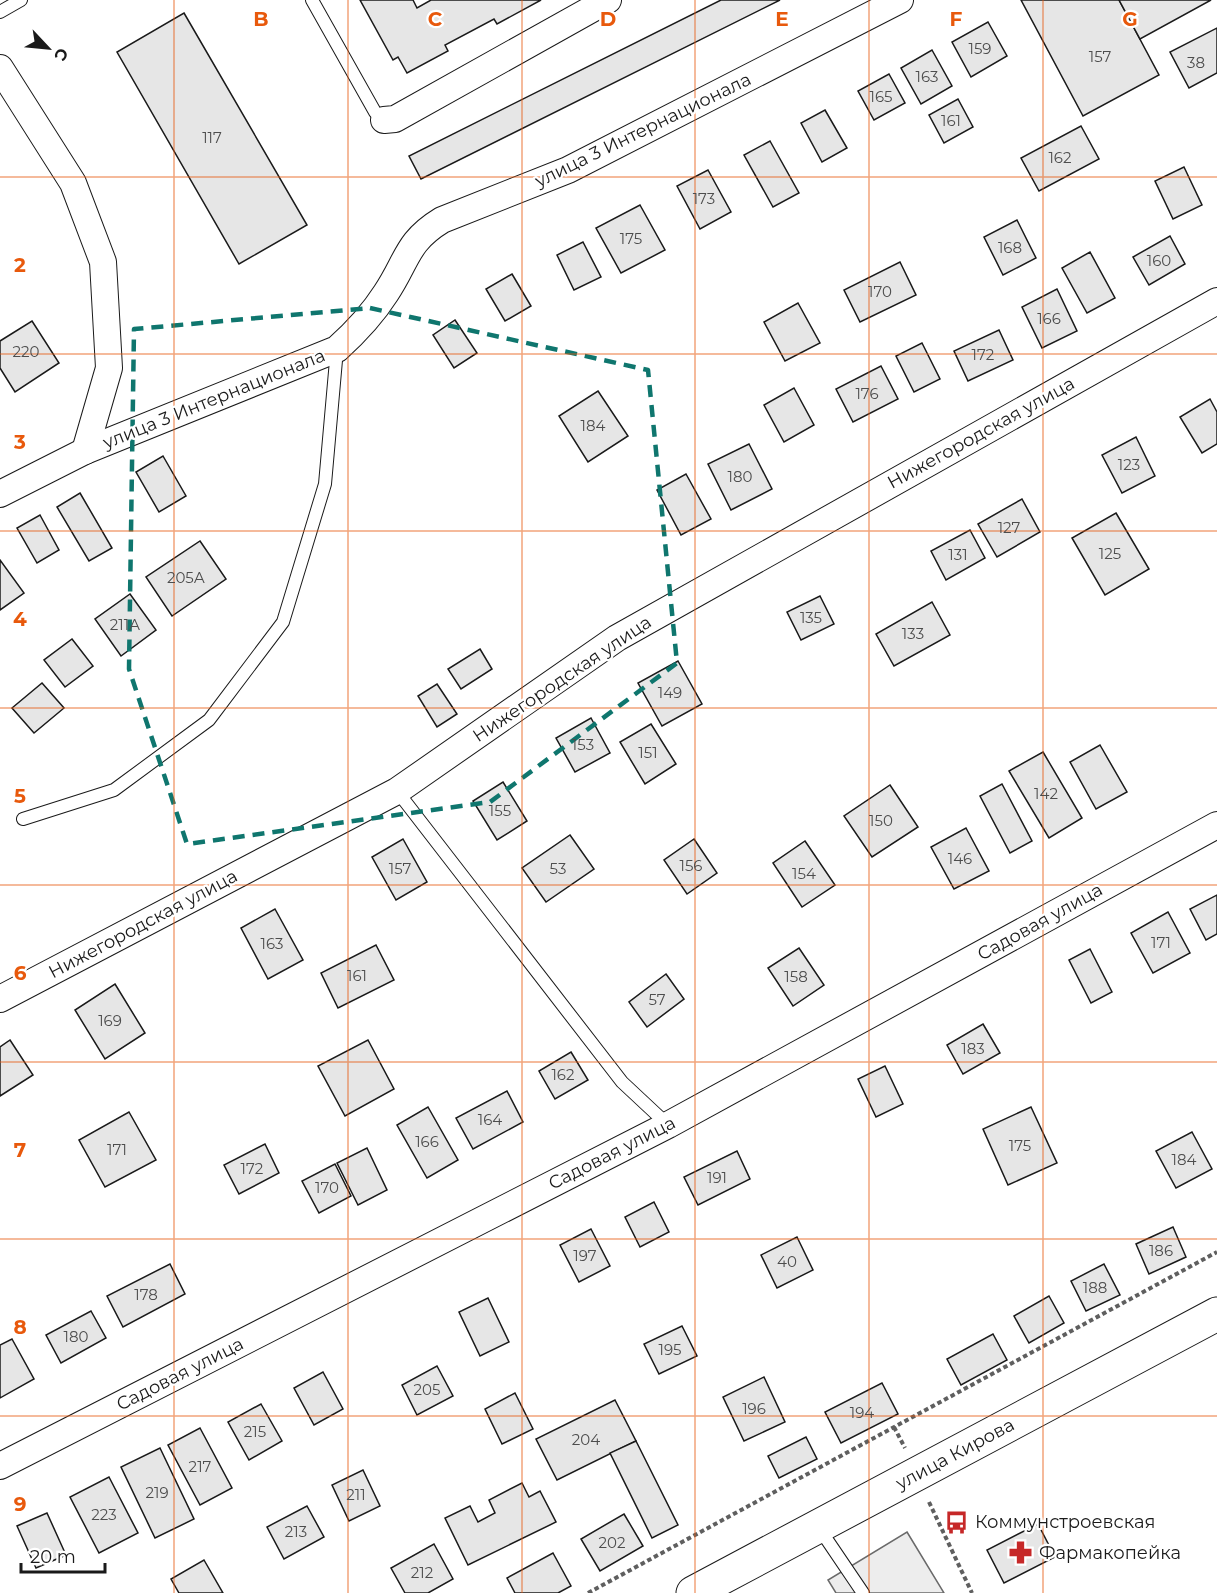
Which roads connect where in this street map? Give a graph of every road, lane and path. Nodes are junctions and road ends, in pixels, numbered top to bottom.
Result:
1 (21, 0) edge
2 (312, 0) edge
3 (608, 0) edge
4 (900, 0) edge
5 (0, 12) edge
6 (0, 68) edge
7 (384, 120) joint
8 (1217, 301) edge
9 (337, 349) junction
10 (85, 451) junction
11 (0, 494) edge
12 (397, 790) junction
13 (23, 819) dead end
14 (1217, 825) edge
15 (0, 999) edge
16 (668, 1125) junction
17 (1217, 1252) edge
18 (1217, 1314) edge
19 (894, 1427) junction
20 (0, 1466) edge
21 (917, 1473) junction
22 (819, 1527) junction
23 (588, 1593) edge
24 (693, 1593) edge
25 (863, 1593) edge
26 (972, 1593) edge

1 - 5 lane
2 - 7 lane
3 - 7 street
4 - 9 street, улица 3 Интернационала
6 - 10 street
8 - 12 street, Нижегородская улица
9 - 10 street, улица 3 Интернационала
9 - 13 lane
10 - 11 street, улица 3 Интернационала
12 - 15 street, Нижегородская улица
12 - 16 lane
14 - 16 street, Садовая улица
16 - 20 street, Садовая улица
17 - 19 path
18 - 21 main road, улица Кирова
19 - 21 path
19 - 23 path
21 - 22 main road, улица Кирова
21 - 26 path
22 - 24 main road, улица Кирова
22 - 25 lane

